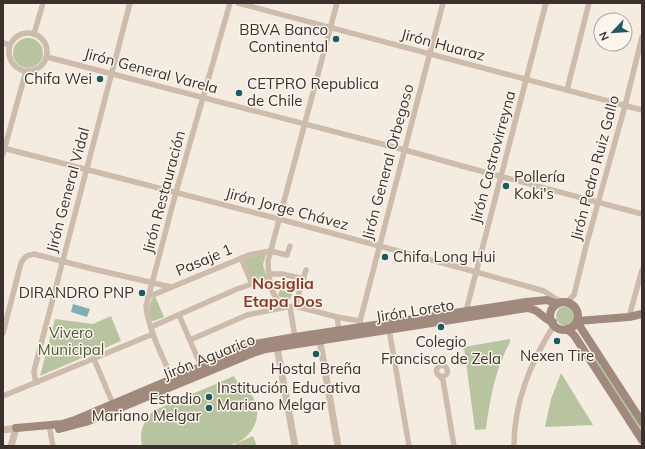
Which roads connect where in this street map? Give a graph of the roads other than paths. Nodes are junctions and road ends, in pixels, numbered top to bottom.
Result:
1 (43, 3) edge
2 (130, 3) edge
3 (230, 3) edge
4 (238, 3) edge
5 (337, 3) edge
6 (443, 3) edge
7 (546, 3) edge
8 (589, 3) edge
9 (331, 27) junction
10 (34, 34) junction
11 (642, 37) edge
12 (3, 43) edge
13 (10, 45) junction
14 (431, 54) junction
15 (47, 57) junction
16 (26, 71) junction
17 (112, 74) junction
18 (527, 79) junction
19 (567, 90) junction
20 (202, 97) junction
21 (625, 106) junction
22 (642, 110) edge
23 (305, 124) junction
24 (4, 150) edge
25 (406, 150) junction
26 (87, 170) junction
27 (502, 176) junction
28 (176, 192) junction
29 (599, 203) junction
30 (642, 214) edge
31 (279, 219) junction
32 (290, 246) dead end
33 (379, 247) junction
34 (270, 251) junction
35 (241, 258) junction
36 (62, 261) junction
37 (306, 270) dead end
38 (642, 270) edge
39 (476, 272) junction
40 (269, 274) junction
41 (304, 279) junction
42 (270, 281) junction
43 (152, 283) junction
44 (252, 284) junction
45 (171, 287) junction
46 (148, 296) junction
47 (275, 298) junction
48 (562, 303) junction
49 (290, 307) junction
50 (278, 309) junction
51 (577, 311) junction
52 (466, 314) junction
53 (642, 314) edge
54 (179, 315) junction
55 (337, 316) junction
56 (629, 317) junction
57 (598, 319) junction
58 (577, 322) junction
59 (360, 324) junction
60 (553, 324) junction
61 (150, 327) junction
62 (389, 329) junction
63 (567, 329) junction
64 (339, 331) junction
65 (3, 333) edge
66 (153, 334) junction
67 (295, 337) junction
68 (319, 337) junction
69 (190, 340) junction
70 (276, 344) junction
71 (594, 348) junction
72 (586, 354) junction
73 (94, 359) junction
74 (201, 366) junction
75 (442, 377) dead end
76 (38, 382) junction
77 (174, 382) junction
78 (3, 396) edge
79 (113, 404) junction
80 (641, 418) edge
81 (16, 428) junction
82 (50, 428) junction
83 (3, 430) edge
84 (642, 440) edge
85 (11, 446) edge
86 (53, 446) edge
87 (295, 446) edge
88 (338, 446) edge
89 (409, 446) edge
90 (454, 446) edge
91 (514, 446) edge

1 - 10 street
2 - 17 street, Jirón General Vidal
3 - 20 street, Jirón Restauración
4 - 9 street, Jirón Huaraz
5 - 9 street
6 - 14 street, Jirón General Orbegoso
7 - 18 street, Jirón Castrovirreyna
8 - 19 street
9 - 14 street, Jirón Huaraz
9 - 23 street
10 - 13 street
10 - 15 street
11 - 21 street, Jirón Pedro Ruiz Gallo
12 - 13 street
13 - 16 street
14 - 18 street, Jirón Huaraz
14 - 25 street, Jirón General Orbegoso
15 - 16 street
15 - 17 street, Jirón General Varela
16 - 24 street
17 - 20 street, Jirón General Varela
17 - 26 street, Jirón General Vidal
18 - 19 street, Jirón Huaraz
18 - 27 street, Jirón Castrovirreyna
19 - 21 street, Jirón Huaraz
20 - 23 street, Jirón General Varela
20 - 28 street, Jirón Restauración
21 - 22 street, Jirón Huaraz
21 - 29 street, Jirón Pedro Ruiz Gallo
23 - 25 street, Jirón General Varela
23 - 31 street
24 - 26 street, Jirón Jorge Chávez
25 - 27 street, Jirón General Varela
25 - 33 street, Jirón General Orbegoso
26 - 28 street, Jirón Jorge Chávez
26 - 36 street, Jirón General Vidal
27 - 29 street, Jirón General Varela
27 - 39 street, Jirón Castrovirreyna
28 - 31 street, Jirón Jorge Chávez
28 - 43 street, Jirón Restauración
29 - 30 street, Jirón General Varela
29 - 48 street, Jirón Pedro Ruiz Gallo
31 - 33 street, Jirón Jorge Chávez
31 - 34 street
32 - 34 street, Pasaje 1
33 - 39 street, Jirón Jorge Chávez
33 - 59 street, Jirón General Orbegoso
34 - 35 street, Pasaje 1
34 - 40 street
35 - 44 street
35 - 45 street, Pasaje 1
36 - 43 street
36 - 65 street
36 - 76 street, Jirón General Vidal
37 - 41 street
38 - 56 street
39 - 48 street, Jirón Jorge Chávez
39 - 52 street, Jirón Castrovirreyna
40 - 41 street
40 - 42 street
41 - 49 street
42 - 44 street
42 - 47 street
43 - 45 street
43 - 46 street, Jirón Restauración
44 - 54 street
45 - 46 street, Pasaje 1
46 - 61 street, Jirón Restauración
47 - 49 street
47 - 50 street
48 - 51 main road
48 - 52 main road, Jirón Loreto
48 - 60 main road
49 - 50 street
49 - 55 street, Jirón Loreto
49 - 67 street
50 - 69 street
51 - 57 main road
51 - 58 main road
52 - 59 main road, Jirón Loreto
52 - 60 main road, Jirón Loreto
52 - 62 main road, Jirón Loreto
53 - 56 main road
54 - 61 street
54 - 69 street
55 - 59 street, Jirón Loreto
55 - 64 street
56 - 57 main road
57 - 58 main road
58 - 63 main road
58 - 71 main road
59 - 64 main road, Jirón Loreto
60 - 63 main road
60 - 91 street
61 - 66 street, Jirón Restauración
62 - 68 main road, Jirón Loreto
62 - 89 street
63 - 72 main road
64 - 68 main road, Jirón Loreto
66 - 73 street
66 - 77 street, Jirón Restauración
67 - 68 main road, Jirón Loreto
67 - 70 main road, Jirón Loreto
68 - 70 main road, Jirón Loreto
68 - 88 street
69 - 74 street
70 - 74 main road, Jirón Aguarico
70 - 77 main road, Jirón Aguarico
70 - 87 street
71 - 72 main road
71 - 80 main road
72 - 84 main road
73 - 76 street
73 - 79 street
74 - 77 main road, Jirón Aguarico
75 - 90 street
76 - 78 street
77 - 79 main road, Jirón Aguarico
77 - 82 main road, Jirón Aguarico
79 - 82 main road, Jirón Aguarico
81 - 82 main road, Jirón Aguarico
81 - 83 street, Jirón Aguarico
81 - 85 street
82 - 86 street

